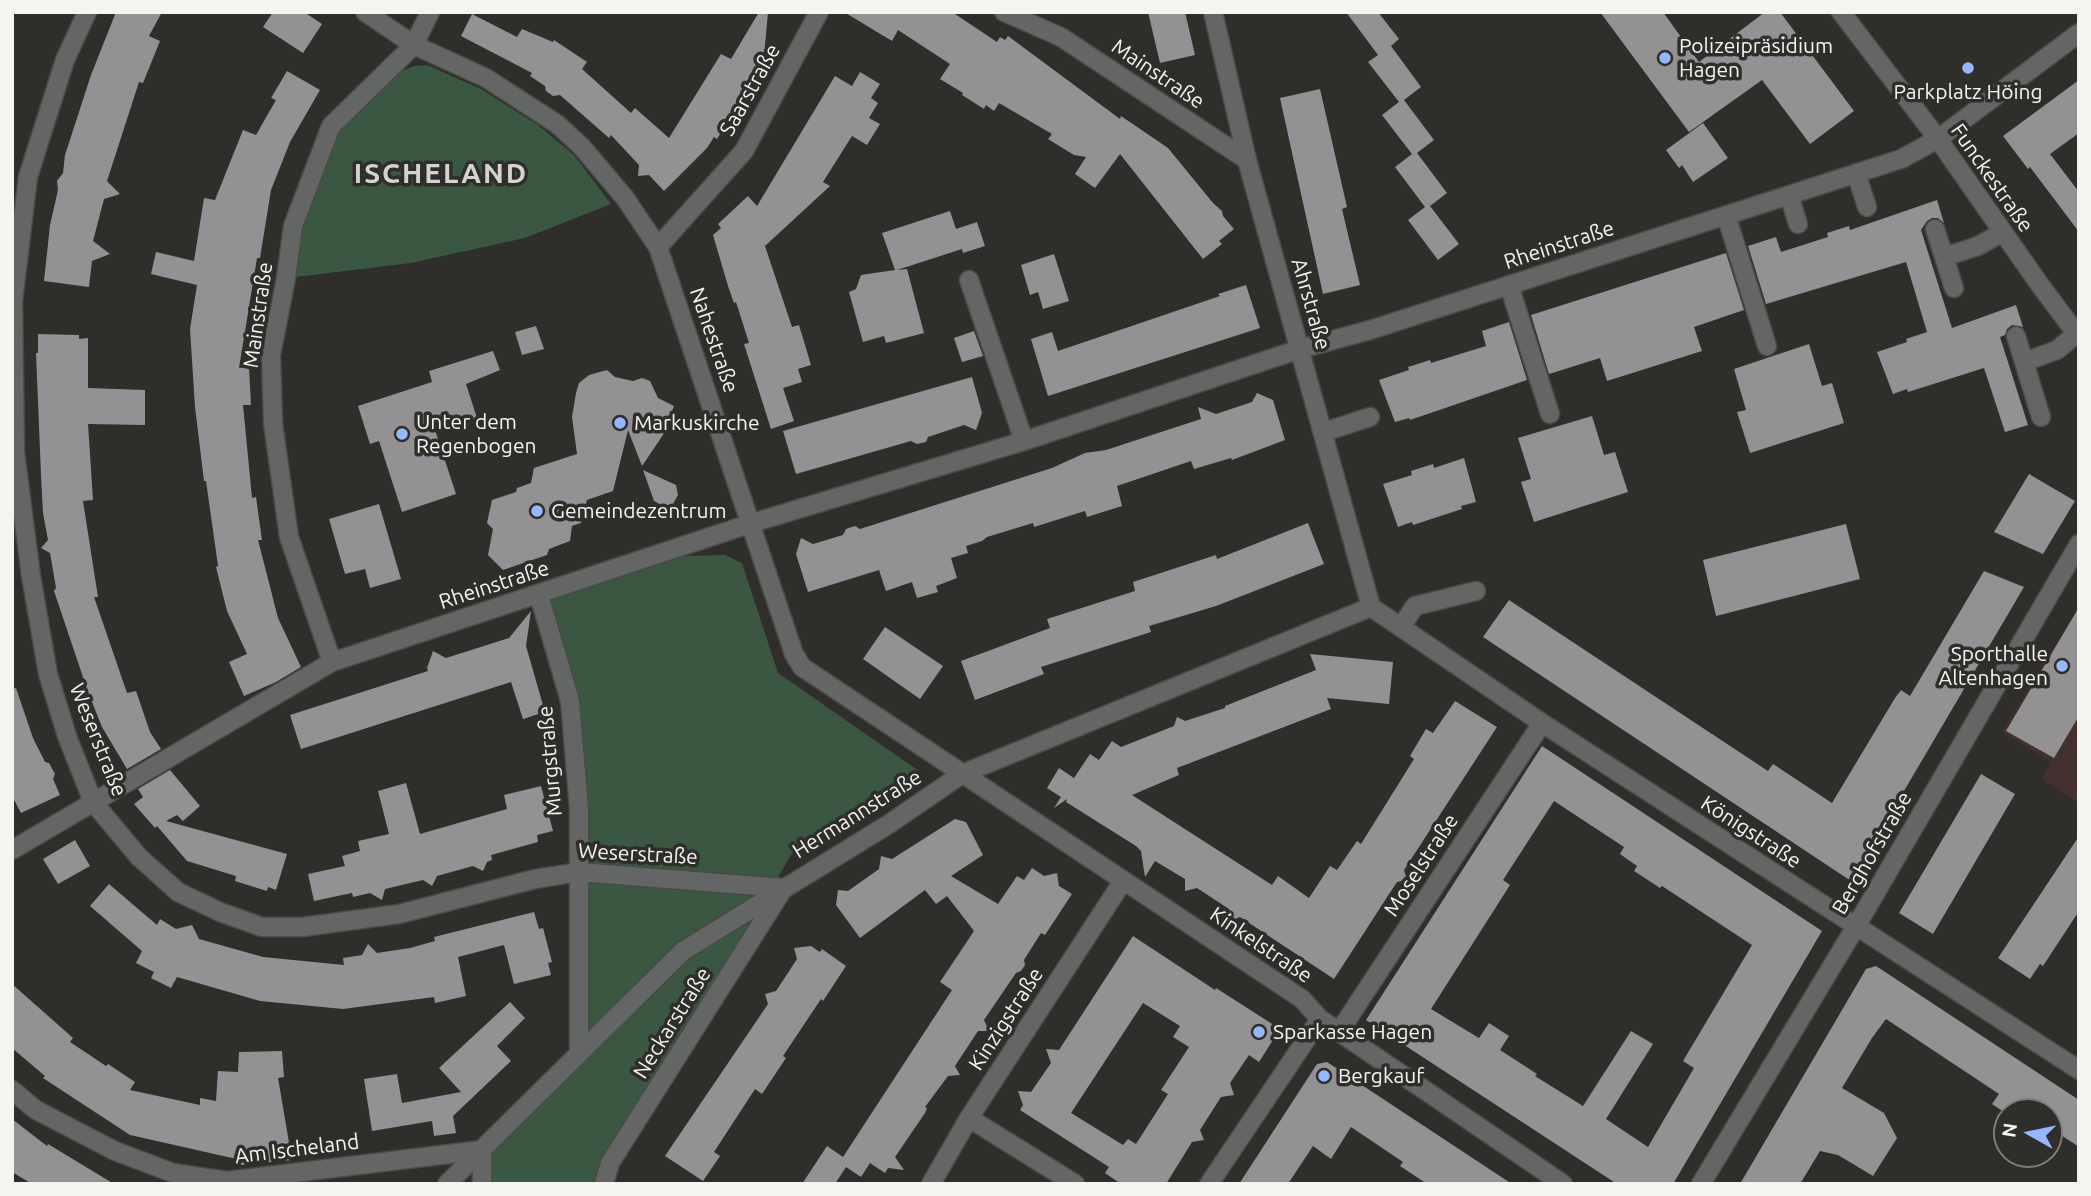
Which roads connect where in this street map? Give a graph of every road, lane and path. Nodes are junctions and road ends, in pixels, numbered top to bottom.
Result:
1 (88, 12) edge
2 (365, 12) edge
3 (430, 12) edge
4 (818, 12) edge
5 (1004, 12) edge
6 (1213, 12) edge
7 (1841, 12) edge
8 (2079, 33) edge
9 (414, 45) junction
10 (1938, 139) junction
11 (1247, 160) junction
12 (1856, 173) junction
13 (1789, 195) junction
14 (1867, 207) dead end
15 (1726, 215) junction
16 (1798, 224) dead end
17 (1935, 229) dead end
18 (2003, 232) junction
19 (658, 247) junction
20 (1944, 257) junction
21 (969, 280) dead end
22 (1509, 285) junction
23 (1954, 288) dead end
24 (2016, 336) dead end
25 (2078, 336) edge
26 (1767, 346) dead end
27 (1300, 349) junction
28 (2024, 362) junction
29 (1550, 414) dead end
30 (1370, 417) dead end
31 (2040, 417) dead end
32 (1324, 432) junction
33 (1024, 441) junction
34 (752, 523) junction
35 (2079, 544) edge
36 (1476, 591) dead end
37 (539, 595) junction
38 (1371, 607) junction
39 (1401, 627) junction
40 (332, 662) junction
41 (1542, 723) junction
42 (962, 774) junction
43 (93, 802) junction
44 (12, 849) edge
45 (579, 872) junction
46 (1124, 881) junction
47 (783, 888) junction
48 (1855, 928) junction
49 (1320, 1020) junction
50 (1339, 1032) junction
51 (579, 1054) junction
52 (2079, 1070) edge
53 (12, 1090) edge
54 (969, 1118) junction
55 (482, 1150) junction
56 (447, 1184) edge
57 (482, 1184) edge
58 (604, 1184) edge
59 (931, 1184) edge
60 (1074, 1184) edge
61 (1209, 1184) edge
62 (1563, 1184) edge
63 (1701, 1184) edge

1 - 43 street, Weserstraße
2 - 9 street, Nahestraße
3 - 9 street, Mainstraße
4 - 19 street, Saarstraße
5 - 11 street, Mainstraße
6 - 11 street, Ahrstraße
7 - 10 street, Funckestraße
8 - 10 street, Rheinstraße
9 - 19 street, Nahestraße
9 - 40 street, Mainstraße
10 - 12 street, Rheinstraße
10 - 18 street, Funckestraße
11 - 27 street, Ahrstraße
12 - 13 street, Rheinstraße
12 - 14 street
13 - 15 street, Rheinstraße
13 - 16 street
15 - 22 street, Rheinstraße
15 - 26 street
17 - 20 street
18 - 20 street
18 - 25 street, Funckestraße
19 - 34 street, Nahestraße
20 - 23 street
21 - 33 street
22 - 27 street, Rheinstraße
22 - 29 street
24 - 28 street
25 - 28 street
27 - 32 street, Ahrstraße
27 - 33 street, Rheinstraße
28 - 31 street
30 - 32 street
32 - 38 street, Ahrstraße
33 - 34 street, Rheinstraße
34 - 37 street, Rheinstraße
34 - 42 street, Nahestraße
35 - 48 street, Berghofstraße
36 - 39 street
37 - 40 street, Rheinstraße
37 - 45 street, Murgstraße
38 - 39 street, Königstraße
38 - 42 street, Hermannstraße
39 - 41 street, Königstraße
40 - 43 street, Rheinstraße
41 - 48 street, Königstraße
41 - 50 street, Moselstraße
42 - 46 street, Kinkelstraße
42 - 47 street, Hermannstraße
43 - 44 street, Rheinstraße
43 - 45 street, Weserstraße
45 - 47 street, Weserstraße
45 - 51 street, Murgstraße
46 - 49 street, Kinkelstraße
46 - 54 street, Kinzigstraße
47 - 51 street, Hermannstraße
47 - 58 street, Neckarstraße
48 - 52 street, Königstraße
48 - 63 street, Berghofstraße
49 - 50 street, Kinkelstraße
49 - 61 street
50 - 62 street, Kinkelstraße
51 - 55 street, Hermannstraße
53 - 55 street, Am Ischeland
54 - 59 street, Kinzigstraße
54 - 60 street
55 - 56 street, Hermannstraße
55 - 57 street

